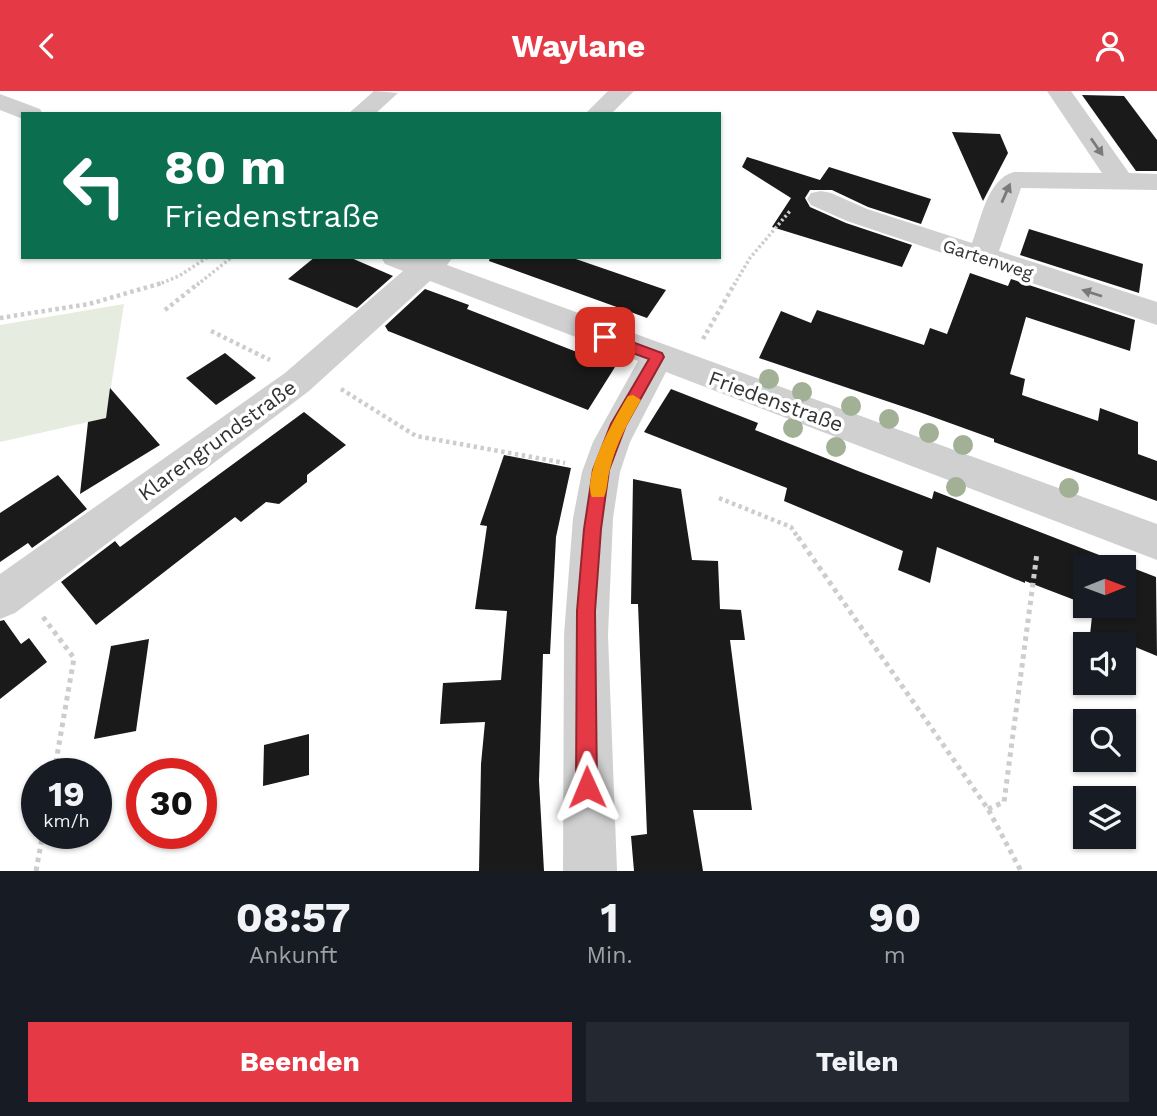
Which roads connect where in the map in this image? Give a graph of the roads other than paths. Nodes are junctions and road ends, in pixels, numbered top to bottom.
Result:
1 (35, 91) edge
2 (622, 91) edge
3 (1059, 91) edge
4 (386, 93) dead end
5 (13, 110) edge
6 (362, 112) edge
7 (599, 112) edge
8 (1121, 181) junction
9 (1157, 183) edge
10 (821, 199) road end
11 (982, 257) junction
12 (420, 261) edge
13 (1157, 314) edge
14 (672, 362) junction
15 (1157, 542) edge
16 (10, 592) edge
17 (590, 871) edge

1 - 5 street
2 - 7 street
3 -> 8 street
4 - 6 street
8 - 9 street
11 -> 8 street
10 - 11 street, Gartenweg
13 -> 11 street, Gartenweg
12 - 14 street, Friedenstraße
12 - 16 street, Klarengrundstraße
14 - 15 street, Friedenstraße
14 - 17 street

